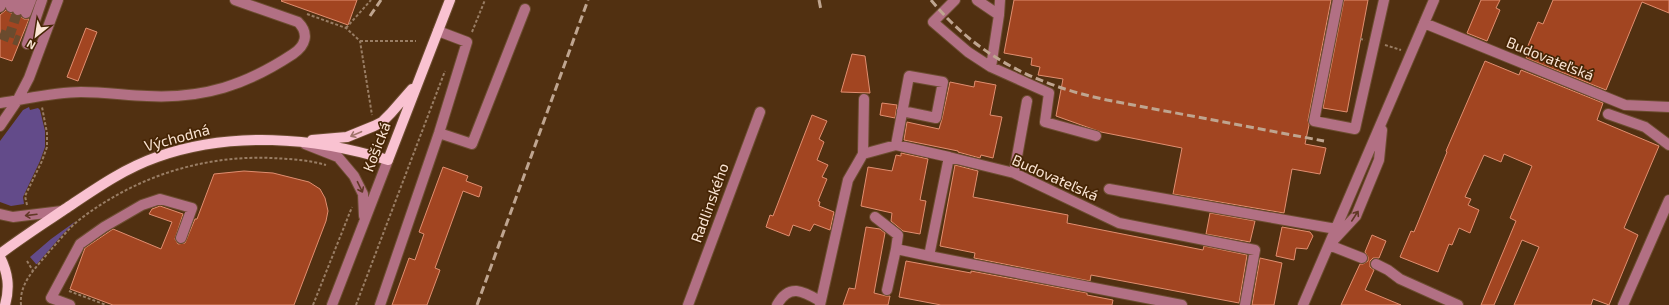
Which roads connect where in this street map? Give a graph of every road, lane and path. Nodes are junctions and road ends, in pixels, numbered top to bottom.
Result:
1 (30, 0) edge
2 (42, 0) edge
3 (58, 0) edge
4 (235, 0) edge
5 (371, 0) edge
6 (450, 0) edge
7 (485, 0) edge
8 (955, 0) edge
9 (977, 0) edge
10 (1000, 0) edge
11 (1338, 0) edge
12 (1384, 0) edge
13 (1434, 0) edge
14 (16, 5) edge
15 (0, 7) edge
16 (525, 9) dead end
17 (304, 13) dead end
18 (998, 16) junction
19 (1424, 23) junction
20 (346, 28) junction
21 (438, 31) junction
22 (360, 41) junction
23 (416, 41) dead end
24 (467, 42) junction
25 (36, 60) junction
26 (991, 67) junction
27 (446, 69) dead end
28 (417, 83) junction
29 (39, 96) junction
30 (864, 99) dead end
31 (17, 100) junction
32 (1027, 101) dead end
33 (0, 103) edge
34 (1669, 107) edge
35 (902, 111) junction
36 (760, 112) dead end
37 (1608, 114) dead end
38 (373, 118) dead end
39 (1382, 121) junction
40 (0, 126) edge
41 (439, 133) junction
42 (1096, 136) dead end
43 (298, 141) junction
44 (1669, 144) edge
45 (896, 145) junction
46 (863, 154) junction
47 (949, 158) junction
48 (388, 160) junction
49 (330, 166) dead end
50 (1014, 173) junction
51 (1109, 189) dead end
52 (1669, 200) edge
53 (353, 204) dead end
54 (21, 206) dead end
55 (62, 211) junction
56 (0, 214) edge
57 (875, 217) dead end
58 (364, 222) junction
59 (1336, 230) junction
60 (181, 238) dead end
61 (1329, 245) junction
62 (896, 249) junction
63 (0, 256) edge
64 (929, 256) junction
65 (1362, 258) dead end
66 (28, 261) dead end
67 (1376, 264) dead end
68 (33, 271) junction
69 (887, 290) dead end
70 (69, 291) dead end
71 (820, 303) edge
72 (5, 305) edge
73 (21, 305) edge
74 (70, 305) edge
75 (106, 305) edge
76 (314, 305) edge
77 (332, 305) edge
78 (356, 305) edge
79 (380, 305) edge
80 (688, 305) edge
81 (778, 305) edge
82 (1182, 305) edge
83 (1244, 305) edge
84 (1303, 305) edge
85 (1458, 305) edge
86 (1623, 305) edge

1 - 14 street
2 - 25 street
3 - 25 street
4 - 29 street
5 - 20 path
6 - 21 main road, Košická
7 - 24 path
8 - 26 street
9 - 18 street
10 - 18 street
11 - 12 street
13 - 19 street
14 - 15 street
16 - 41 street
17 - 20 path
18 - 26 street
19 - 34 street, Budovateľská
19 - 39 street
20 - 22 path
21 - 24 street
21 - 28 main road, Košická
22 - 23 path
22 - 38 path
24 - 41 street
25 - 31 street
26 - 42 street
27 - 78 path
28 -> 43 main road
28 - 48 main road, Košická
29 - 31 street
29 - 54 path
30 - 46 street
31 - 33 street
31 - 40 street
32 - 50 street
35 - 35 street
35 - 45 street
36 - 80 street, Radlinského
37 - 44 street
39 - 59 street
61 -> 39 street
41 - 79 street
43 - 48 main road, Východná
43 - 55 main road, Východná
43 -> 58 street
45 - 46 street
45 - 47 street, Budovateľská
46 - 71 street
47 - 50 street, Budovateľská
47 - 64 street
48 - 58 street, Košická
49 - 68 path
50 - 83 street, Budovateľská
51 - 59 street, Budovateľská
52 - 86 street
53 - 76 path
55 -> 56 street
55 - 63 main road, Východná
57 - 62 street
58 - 77 street, Košická
59 - 61 street
60 - 74 street
61 - 65 street
61 - 84 street
62 - 64 street
62 - 69 street
63 - 72 main road
64 - 82 street
66 - 68 path
67 - 85 street
68 - 73 path
70 - 75 path
71 - 81 street

